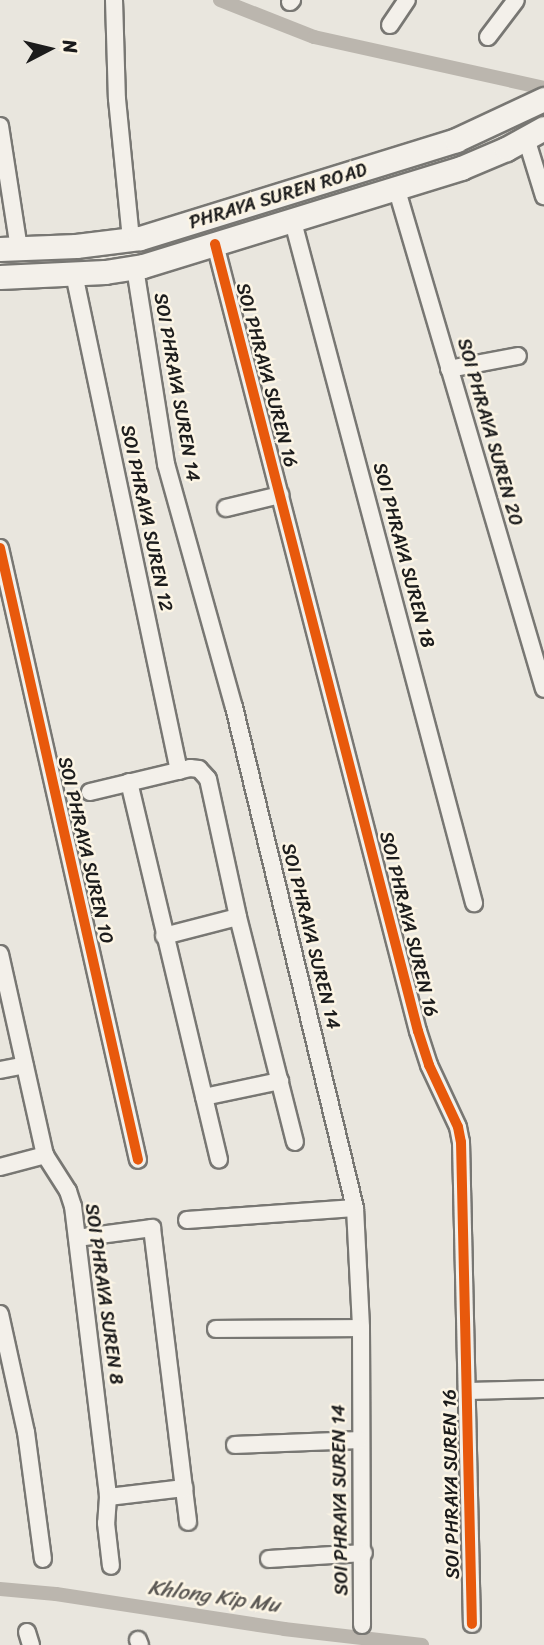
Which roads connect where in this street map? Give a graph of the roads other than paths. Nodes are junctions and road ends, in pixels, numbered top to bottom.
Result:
1 (114, 0) edge
2 (407, 0) edge
3 (516, 0) edge
4 (390, 24) dead end
5 (488, 37) dead end
6 (544, 99) edge
7 (0, 126) edge
8 (534, 133) edge
9 (396, 187) junction
10 (544, 197) edge
11 (292, 218) junction
12 (131, 240) junction
13 (215, 244) junction
14 (10, 249) edge
15 (135, 268) junction
16 (74, 274) junction
17 (0, 276) edge
18 (518, 356) dead end
19 (449, 369) junction
20 (280, 495) junction
21 (226, 508) dead end
22 (0, 548) edge
23 (544, 689) edge
24 (179, 771) junction
25 (129, 782) junction
26 (90, 792) dead end
27 (474, 903) dead end
28 (238, 917) junction
29 (164, 936) junction
30 (0, 954) edge
31 (2, 974) edge
32 (25, 1065) junction
33 (0, 1070) edge
34 (280, 1081) junction
35 (204, 1097) junction
36 (295, 1142) dead end
37 (45, 1155) junction
38 (219, 1158) dead end
39 (138, 1160) dead end
40 (0, 1167) edge
41 (355, 1208) junction
42 (187, 1220) dead end
43 (77, 1238) junction
44 (0, 1314) edge
45 (361, 1328) junction
46 (216, 1329) dead end
47 (544, 1390) edge
48 (467, 1391) junction
49 (359, 1440) junction
50 (235, 1445) dead end
51 (184, 1488) junction
52 (108, 1497) junction
53 (188, 1521) dead end
54 (364, 1553) junction
55 (43, 1559) dead end
56 (269, 1559) dead end
57 (111, 1566) dead end
58 (471, 1624) dead end
59 (362, 1625) dead end

1 - 12 street
2 - 4 street
3 - 5 street
6 - 12 street, PHRAYA SUREN ROAD
7 - 14 street
8 - 9 street, PHRAYA SUREN ROAD
8 - 10 street
9 - 11 street, PHRAYA SUREN ROAD
9 - 19 street, SOI PHRAYA SUREN 20
11 - 13 street, PHRAYA SUREN ROAD
11 - 27 street, SOI PHRAYA SUREN 18
12 - 14 street, PHRAYA SUREN ROAD
13 - 15 street, PHRAYA SUREN ROAD
13 - 20 street, SOI PHRAYA SUREN 16
15 - 16 street, PHRAYA SUREN ROAD
15 - 41 street, SOI PHRAYA SUREN 14
16 - 17 street, PHRAYA SUREN ROAD
16 - 24 street, SOI PHRAYA SUREN 12
18 - 19 street
19 - 23 street, SOI PHRAYA SUREN 20
20 - 21 street
20 - 48 street, SOI PHRAYA SUREN 16
22 - 39 street, SOI PHRAYA SUREN 10
24 - 25 street
24 - 28 street
25 - 26 street
25 - 29 street
28 - 29 street
28 - 34 street
29 - 35 street
30 - 31 street, SOI PHRAYA SUREN 8
31 - 32 street, SOI PHRAYA SUREN 8
32 - 33 street
32 - 37 street, SOI PHRAYA SUREN 8
34 - 35 street
34 - 36 street
35 - 38 street
37 - 40 street
37 - 43 street, SOI PHRAYA SUREN 8
41 - 42 street
41 - 45 street, SOI PHRAYA SUREN 14
43 - 51 street
43 - 52 street, SOI PHRAYA SUREN 8
44 - 55 street
45 - 46 street
45 - 49 street, SOI PHRAYA SUREN 14
47 - 48 street
48 - 58 street, SOI PHRAYA SUREN 16
49 - 50 street
49 - 54 street, SOI PHRAYA SUREN 14
51 - 52 street
51 - 53 street
52 - 57 street, SOI PHRAYA SUREN 8
54 - 56 street
54 - 59 street, SOI PHRAYA SUREN 14

